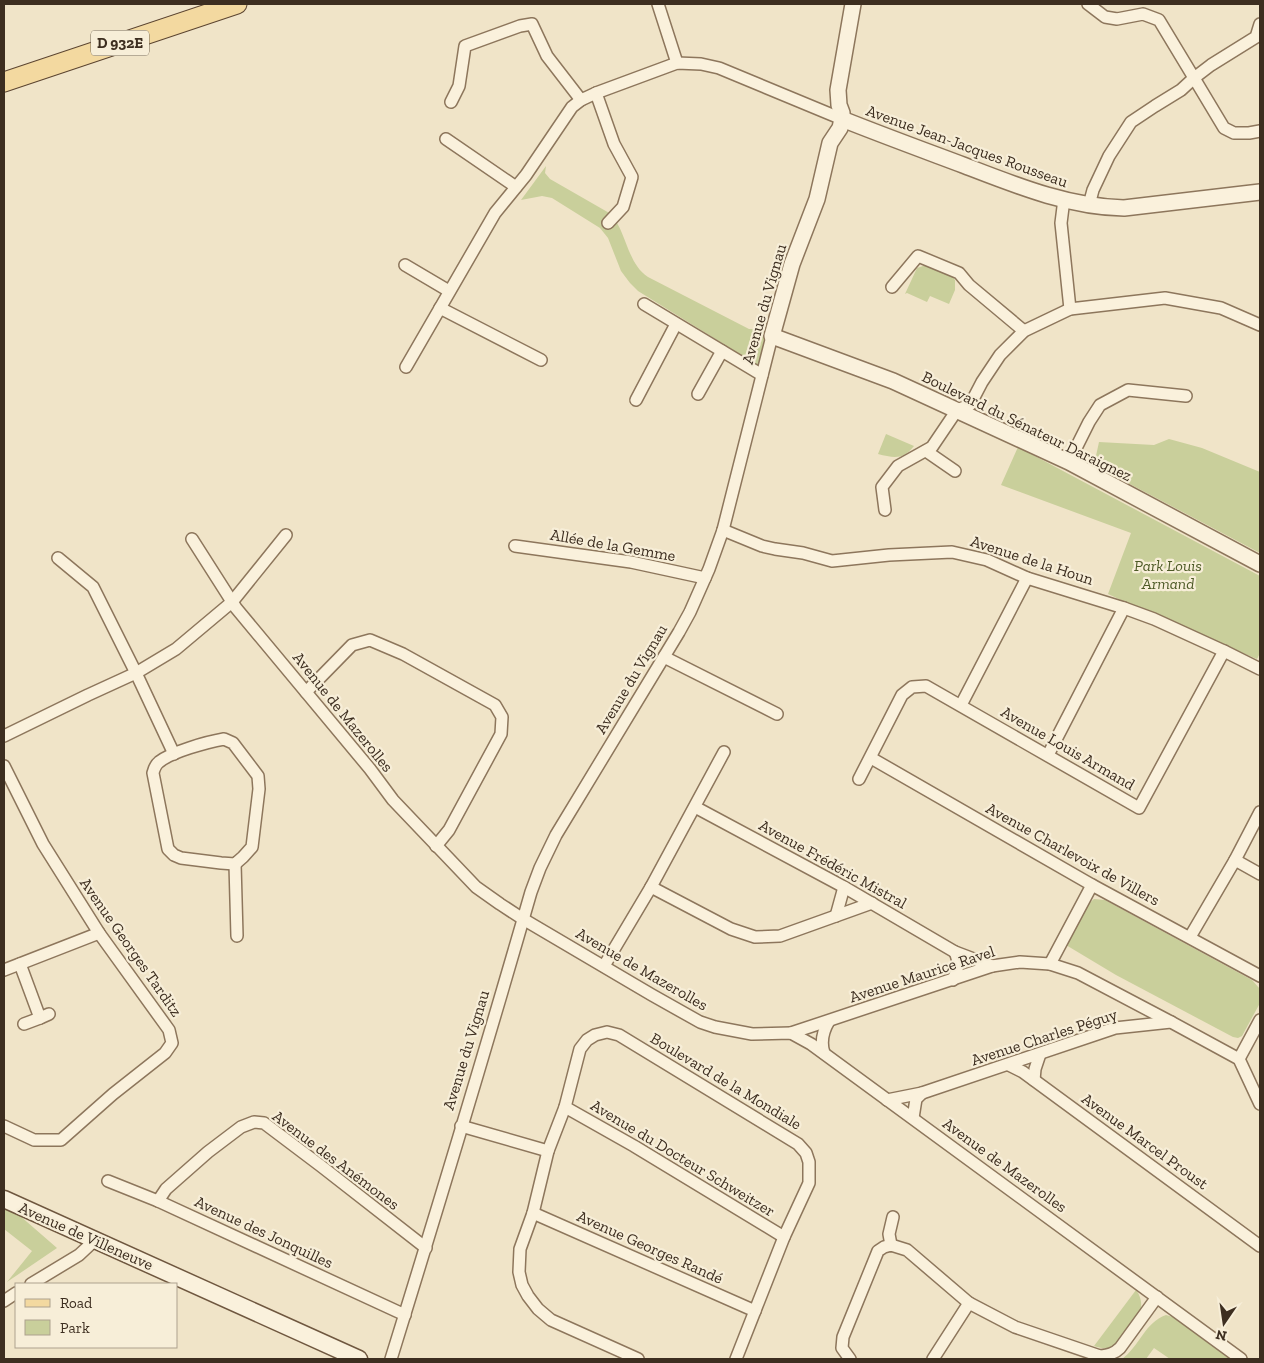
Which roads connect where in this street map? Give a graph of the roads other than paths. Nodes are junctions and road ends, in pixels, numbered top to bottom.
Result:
1 (237, 4) edge
2 (658, 4) edge
3 (853, 4) edge
4 (1088, 4) edge
5 (1260, 24) edge
6 (677, 63) junction
7 (1194, 78) junction
8 (4, 82) edge
9 (596, 93) junction
10 (581, 100) junction
11 (451, 102) dead end
12 (842, 120) junction
13 (1260, 131) edge
14 (446, 139) dead end
15 (516, 187) junction
16 (1260, 192) edge
17 (1064, 200) junction
18 (1089, 204) junction
19 (608, 223) dead end
20 (405, 265) dead end
21 (892, 287) dead end
22 (449, 291) junction
23 (644, 304) dead end
24 (440, 308) junction
25 (1070, 309) junction
26 (676, 324) junction
27 (1260, 325) edge
28 (1024, 331) junction
29 (772, 336) junction
30 (722, 351) junction
31 (541, 360) dead end
32 (406, 367) dead end
33 (762, 375) junction
34 (698, 394) dead end
35 (1186, 396) dead end
36 (636, 400) dead end
37 (957, 410) junction
38 (926, 451) junction
39 (1069, 462) junction
40 (955, 471) dead end
41 (885, 510) dead end
42 (723, 530) junction
43 (286, 535) dead end
44 (192, 539) dead end
45 (515, 546) dead end
46 (58, 558) dead end
47 (1260, 564) edge
48 (706, 578) junction
49 (1027, 578) junction
50 (232, 602) junction
51 (1124, 608) junction
52 (1224, 651) junction
53 (664, 658) junction
54 (1260, 670) edge
55 (136, 673) junction
56 (306, 692) junction
57 (962, 706) junction
58 (777, 714) dead end
59 (4, 736) edge
60 (724, 752) dead end
61 (174, 754) junction
62 (1048, 755) junction
63 (871, 758) junction
64 (4, 766) edge
65 (859, 779) dead end
66 (695, 807) junction
67 (1260, 812) edge
68 (436, 846) junction
69 (1235, 860) junction
70 (235, 864) junction
71 (1260, 874) edge
72 (1092, 886) junction
73 (651, 887) junction
74 (844, 887) junction
75 (872, 903) junction
76 (836, 916) junction
77 (523, 919) junction
78 (99, 932) junction
79 (238, 936) dead end
80 (1190, 937) junction
81 (955, 952) junction
82 (20, 964) junction
83 (1050, 964) junction
84 (604, 966) junction
85 (992, 966) junction
86 (4, 970) edge
87 (1260, 976) edge
88 (953, 980) junction
89 (1260, 1020) edge
90 (829, 1021) junction
91 (1171, 1022) junction
92 (24, 1024) dead end
93 (791, 1033) junction
94 (824, 1053) junction
95 (1040, 1054) junction
96 (1239, 1059) junction
97 (1009, 1065) junction
98 (1034, 1080) junction
99 (922, 1094) junction
100 (887, 1100) junction
101 (1260, 1104) edge
102 (565, 1107) junction
103 (913, 1118) junction
104 (4, 1126) edge
105 (461, 1126) junction
106 (548, 1151) junction
107 (108, 1182) dead end
108 (4, 1199) edge
109 (158, 1201) junction
110 (533, 1213) junction
111 (893, 1217) dead end
112 (784, 1237) junction
113 (95, 1240) junction
114 (891, 1246) junction
115 (1260, 1246) edge
116 (426, 1248) junction
117 (33, 1283) edge
118 (1157, 1297) junction
119 (969, 1303) junction
120 (755, 1311) junction
121 (405, 1315) junction
122 (359, 1359) edge
123 (391, 1359) edge
124 (638, 1359) edge
125 (736, 1359) edge
126 (850, 1359) edge
127 (934, 1359) edge
128 (1241, 1359) edge

1 - 8 main road, D 932E
2 - 6 street
3 - 12 street
4 - 7 street
5 - 7 street
6 - 9 street
6 - 12 street
7 - 13 street
7 - 18 street
9 - 10 street
9 - 19 street
10 - 11 street
10 - 15 street
12 - 17 street, Avenue Jean-Jacques Rousseau
12 - 29 street, Avenue du Vignau
14 - 15 street
15 - 22 street
16 - 18 street, Avenue Jean-Jacques Rousseau
17 - 18 street, Avenue Jean-Jacques Rousseau
17 - 25 street
20 - 22 street
21 - 28 street
22 - 24 street
23 - 26 street
24 - 31 street
24 - 32 street
25 - 27 street
25 - 28 street
26 - 30 street
26 - 36 street
28 - 37 street
29 - 33 street, Avenue du Vignau
29 - 37 street, Boulevard du Sénateur Daraignez
30 - 33 street
30 - 34 street
33 - 42 street, Avenue du Vignau
35 - 39 street
37 - 38 street
37 - 39 street, Boulevard du Sénateur Daraignez
38 - 40 street
38 - 41 street
39 - 47 street, Boulevard du Sénateur Daraignez
42 - 48 street, Avenue du Vignau
42 - 49 street, Avenue de la Houn
43 - 50 street
44 - 50 street, Avenue de Mazerolles
45 - 48 street, Allée de la Gemme
46 - 55 street
48 - 53 street, Avenue du Vignau
49 - 51 street, Avenue de la Houn
49 - 57 street
50 - 55 street
50 - 56 street, Avenue de Mazerolles
51 - 52 street, Avenue de la Houn
51 - 62 street
52 - 54 street, Avenue de la Houn
52 - 62 street, Avenue Louis Armand
53 - 58 street
53 - 77 street, Avenue du Vignau
55 - 59 street
55 - 61 street
56 - 68 street, Avenue de Mazerolles
56 - 68 street
57 - 62 street, Avenue Louis Armand
57 - 63 street, Avenue Louis Armand
60 - 66 street
61 - 70 street
61 - 70 street
63 - 65 street
63 - 72 street, Avenue Charlevoix de Villers
64 - 78 street, Avenue Georges Tarditz
66 - 73 street
66 - 74 street, Avenue Frédéric Mistral
67 - 69 street
68 - 77 street, Avenue de Mazerolles
69 - 71 street
69 - 80 street
70 - 79 street
72 - 80 street, Avenue Charlevoix de Villers
72 - 83 street
73 - 76 street
73 - 84 street
74 - 75 street, Avenue Frédéric Mistral
74 - 76 street
75 - 76 street
75 - 81 street, Avenue Frédéric Mistral
77 - 84 street, Avenue de Mazerolles
77 - 105 street, Avenue du Vignau
78 - 82 street
78 - 104 street, Avenue Georges Tarditz
80 - 87 street, Avenue Charlevoix de Villers
81 - 85 street, Avenue Frédéric Mistral
81 - 88 street
82 - 86 street
82 - 92 street
83 - 85 street, Avenue Maurice Ravel
83 - 91 street, Avenue Maurice Ravel
84 - 93 street, Avenue de Mazerolles
85 - 88 street, Avenue Maurice Ravel
88 - 90 street, Avenue Maurice Ravel
89 - 96 street
90 - 93 street, Avenue Maurice Ravel
90 - 94 street
91 - 95 street, Avenue Charles Péguy
91 - 96 street
93 - 94 street, Avenue de Mazerolles
94 - 100 street, Avenue de Mazerolles
95 - 97 street, Avenue Charles Péguy
95 - 98 street
96 - 101 street
97 - 98 street, Avenue Marcel Proust
97 - 99 street, Avenue Charles Péguy
98 - 115 street, Avenue Marcel Proust
99 - 100 street, Avenue Charles Péguy
99 - 103 street
100 - 103 street, Avenue de Mazerolles
102 - 106 street, Boulevard de la Mondiale
102 - 112 street, Avenue du Docteur Schweitzer
102 - 112 street, Boulevard de la Mondiale
103 - 118 street, Avenue de Mazerolles
105 - 106 street
105 - 116 street, Avenue du Vignau
106 - 110 street, Boulevard de la Mondiale
107 - 109 street, Avenue des Jonquilles
108 - 113 main road, Avenue de Villeneuve
109 - 116 street, Avenue des Anémones
109 - 121 street, Avenue des Jonquilles
110 - 120 street, Avenue Georges Randé
110 - 124 street, Boulevard de la Mondiale
111 - 114 street
112 - 120 street, Boulevard de la Mondiale
113 - 117 street
113 - 122 main road, Avenue de Villeneuve
114 - 119 street
114 - 126 street
116 - 121 street, Avenue du Vignau
118 - 119 street
118 - 128 street, Avenue de Mazerolles
119 - 127 street
120 - 125 street, Boulevard de la Mondiale
121 - 123 street, Avenue du Vignau

